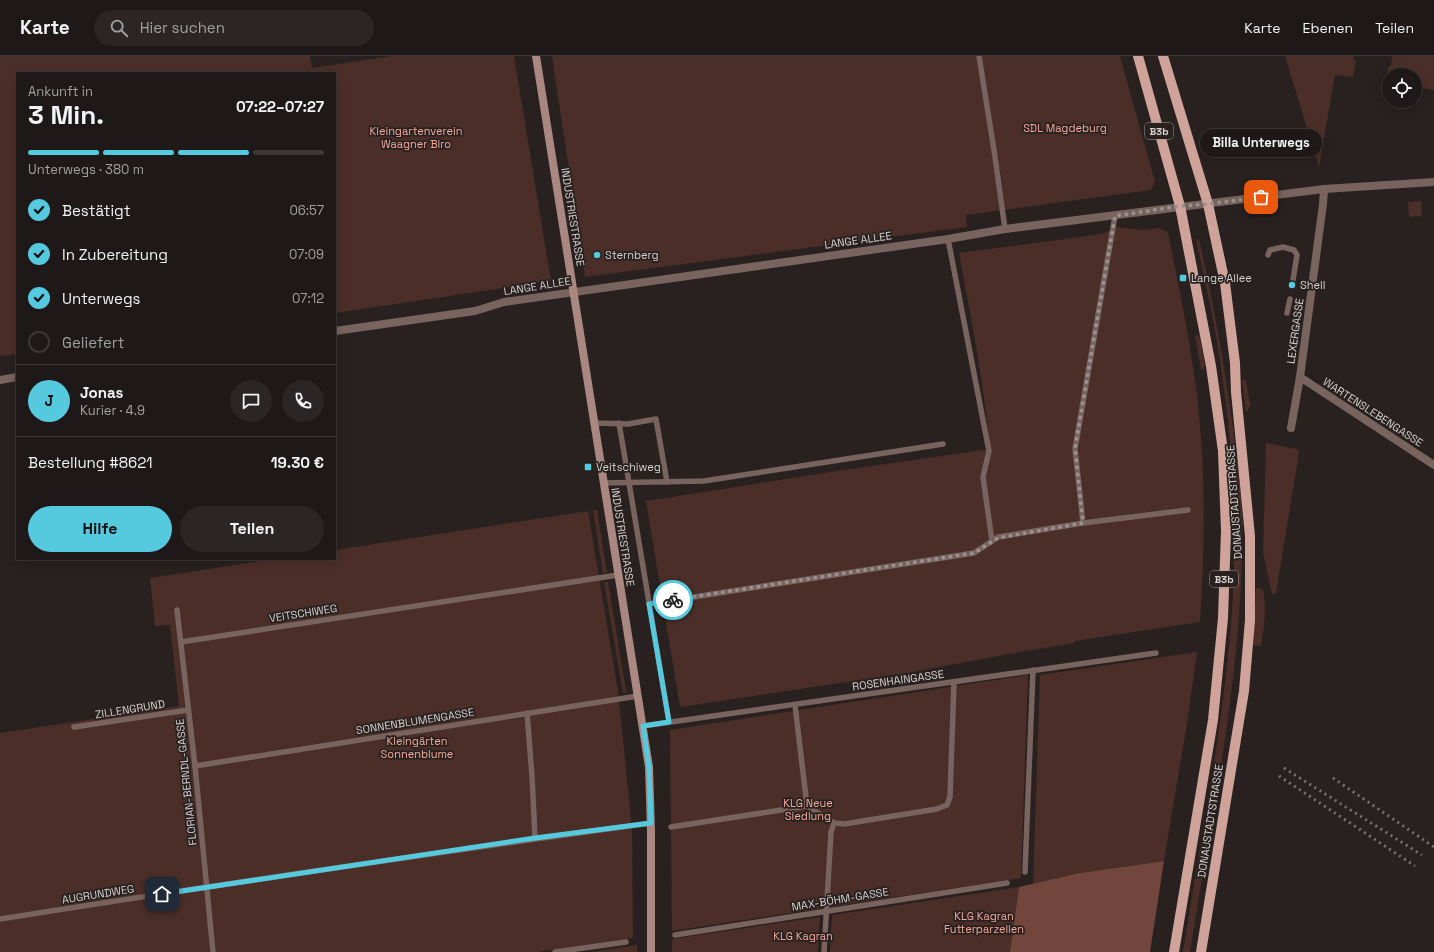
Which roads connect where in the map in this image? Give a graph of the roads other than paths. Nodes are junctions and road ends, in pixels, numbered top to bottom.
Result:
1 (536, 56) edge
2 (979, 56) edge
3 (1138, 56) edge
4 (1163, 56) edge
5 (1434, 182) edge
6 (1324, 189) junction
7 (1208, 204) junction
8 (1180, 206) junction
9 (1115, 216) junction
10 (1005, 229) junction
11 (948, 239) junction
12 (1268, 255) dead end
13 (1293, 280) dead end
14 (574, 292) junction
15 (1290, 299) dead end
16 (1287, 313) dead end
17 (336, 331) edge
18 (16, 377) edge
19 (1300, 377) junction
20 (0, 380) edge
21 (595, 423) junction
22 (619, 423) junction
23 (1291, 428) dead end
24 (943, 444) dead end
25 (1434, 465) edge
26 (666, 482) junction
27 (604, 483) junction
28 (629, 483) junction
29 (1188, 510) dead end
30 (1083, 523) junction
31 (992, 541) junction
32 (618, 575) junction
33 (649, 604) junction
34 (176, 610) dead end
35 (180, 642) junction
36 (1156, 653) dead end
37 (1033, 670) junction
38 (954, 682) junction
39 (638, 696) junction
40 (796, 705) junction
41 (188, 710) junction
42 (527, 713) junction
43 (669, 722) junction
44 (643, 726) junction
45 (74, 727) dead end
46 (195, 766) junction
47 (807, 806) junction
48 (651, 823) junction
49 (834, 823) junction
50 (671, 827) dead end
51 (535, 838) junction
52 (1025, 872) dead end
53 (1007, 883) dead end
54 (207, 887) junction
55 (826, 912) junction
56 (0, 919) edge
57 (675, 935) dead end
58 (626, 942) dead end
59 (213, 952) edge
60 (555, 952) edge
61 (652, 952) edge
62 (824, 952) edge
63 (1174, 952) edge
64 (1201, 952) edge

1 - 14 street, INDUSTRIESTRASSE
2 - 10 lane
3 - 8 main road, DONAUSTADTSTRASSE / B3b
4 - 7 main road, DONAUSTADTSTRASSE / B3b
5 - 6 street, LANGE ALLEE
6 - 7 street, LANGE ALLEE
6 - 19 street, LEXERGASSE
7 - 8 street, LANGE ALLEE
7 - 64 main road, DONAUSTADTSTRASSE / B3b
8 - 9 street, LANGE ALLEE
8 - 63 main road, DONAUSTADTSTRASSE / B3b
9 - 10 street, LANGE ALLEE
9 - 30 lane
10 - 11 street, LANGE ALLEE
11 - 14 street, LANGE ALLEE
11 - 31 lane
12 - 13 lane
14 - 17 street, LANGE ALLEE
14 - 21 street, INDUSTRIESTRASSE
15 - 16 lane
18 - 20 street
19 - 23 street, LEXERGASSE
19 - 25 street, WARTENSLEBENGASSE
21 - 22 lane
21 - 27 street, INDUSTRIESTRASSE
22 - 26 lane
22 - 28 lane, INDUSTRIESTRASSE
24 - 26 lane
26 - 28 lane
27 - 28 lane
27 - 32 street, INDUSTRIESTRASSE
28 - 33 lane, INDUSTRIESTRASSE
29 - 30 lane
30 - 31 lane
31 - 33 lane
32 - 35 lane, VEITSCHIWEG
32 - 39 street, INDUSTRIESTRASSE
33 - 43 lane, INDUSTRIESTRASSE
34 - 35 lane, FLORIAN-BERNDL-GASSE
35 - 41 lane, FLORIAN-BERNDL-GASSE
36 - 37 lane, ROSENHAINGASSE
37 - 38 lane, ROSENHAINGASSE
37 - 52 lane
38 - 40 lane, ROSENHAINGASSE
38 - 49 lane
39 - 42 lane, SONNENBLUMENGASSE
39 - 44 street, INDUSTRIESTRASSE
40 - 43 lane, ROSENHAINGASSE
40 - 47 lane
41 - 45 lane, ZILLENGRUND
41 - 46 lane, FLORIAN-BERNDL-GASSE
42 - 46 lane, SONNENBLUMENGASSE
42 - 51 lane
43 - 44 lane, ROSENHAINGASSE
44 - 48 street, INDUSTRIESTRASSE
46 - 54 lane, FLORIAN-BERNDL-GASSE
47 - 49 lane
47 - 50 lane
48 - 51 lane, AUGRUNDWEG
48 - 61 street, INDUSTRIESTRASSE
49 - 55 lane
51 - 54 lane, AUGRUNDWEG
53 - 55 lane, MAX-BÖHM-GASSE
54 - 56 lane, AUGRUNDWEG
54 - 59 lane, FLORIAN-BERNDL-GASSE
55 - 57 lane, MAX-BÖHM-GASSE
55 - 62 lane
58 - 60 lane

